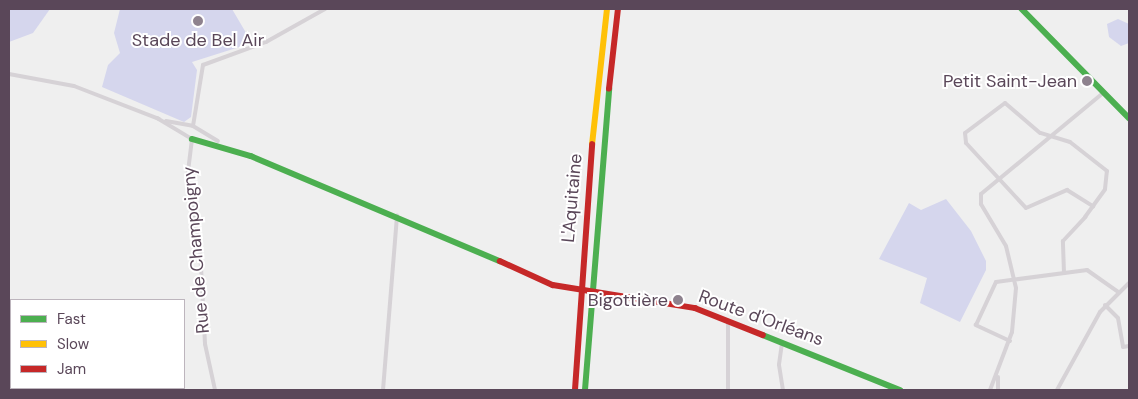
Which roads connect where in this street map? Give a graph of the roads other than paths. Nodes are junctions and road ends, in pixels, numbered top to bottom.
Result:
1 (325, 9) edge
2 (607, 9) edge
3 (618, 9) edge
4 (1022, 9) edge
5 (9, 74) edge
6 (1103, 93) junction
7 (157, 118) junction
8 (1129, 118) edge
9 (193, 126) junction
10 (188, 128) junction
11 (194, 135) junction
12 (1050, 136) junction
13 (999, 178) junction
14 (1093, 206) junction
15 (397, 216) junction
16 (1064, 273) junction
17 (1015, 279) junction
18 (1129, 283) edge
19 (1118, 292) junction
20 (1105, 306) junction
21 (728, 320) junction
22 (783, 340) junction
23 (1127, 340) edge
24 (1010, 341) junction
25 (1129, 346) edge
26 (999, 375) junction
27 (215, 390) edge
28 (383, 390) edge
29 (575, 390) edge
30 (585, 390) edge
31 (728, 390) edge
32 (783, 390) edge
33 (900, 390) edge
34 (990, 390) edge
35 (998, 390) edge
36 (1057, 390) edge

1 - 9 street
2 - 29 main road, L'Aquitaine
3 - 30 main road, L'Aquitaine
4 - 6 main road
5 - 7 street
6 - 8 main road
6 - 12 street
7 - 10 street
7 - 11 street
9 - 10 street
9 - 11 street
10 - 11 street, Rue de Champoigny
11 - 15 main road, Route d'Orléans
11 - 27 street, Rue de Champoigny
12 - 13 street
12 - 13 street
12 - 14 street
13 - 14 street
13 - 17 street
14 - 16 street
15 - 21 main road, Route d'Orléans
15 - 28 street
16 - 17 street
16 - 19 street
17 - 24 street
17 - 24 street
18 - 19 street
19 - 20 street
20 - 23 street
20 - 36 street
21 - 22 main road, Route d'Orléans
21 - 31 street
22 - 32 street
22 - 33 main road, Route d'Orléans
23 - 25 street
24 - 26 street
26 - 34 street
26 - 35 street

